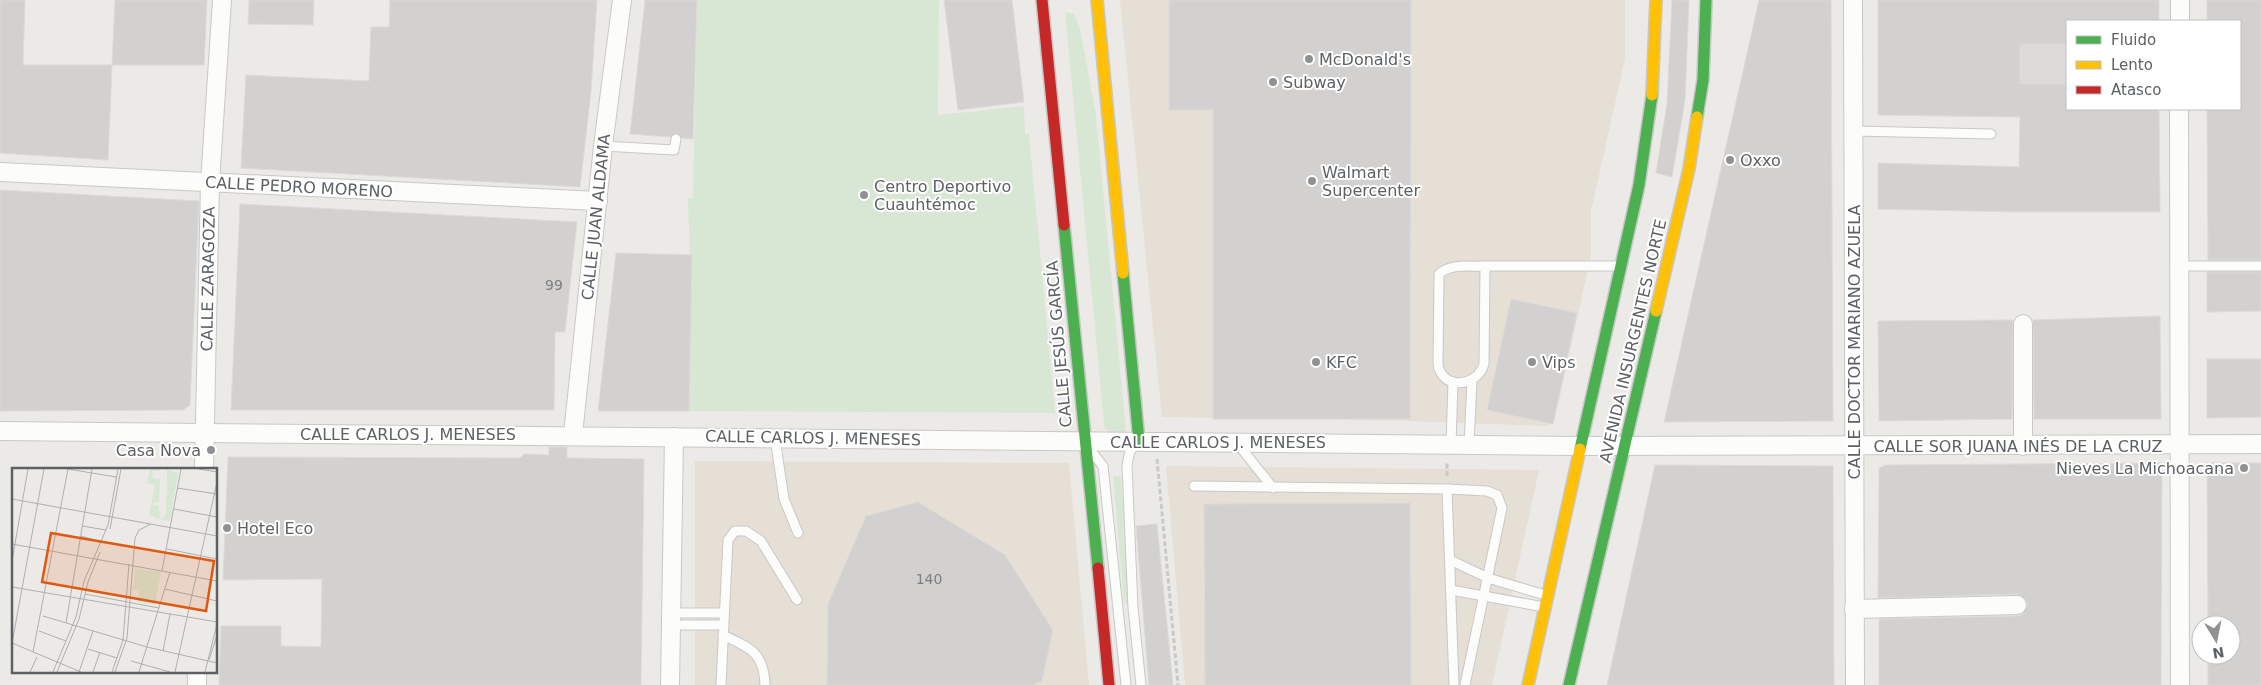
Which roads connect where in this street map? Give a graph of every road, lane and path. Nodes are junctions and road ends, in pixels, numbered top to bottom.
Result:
1 (222, 0) edge
2 (622, 0) edge
3 (1042, 0) edge
4 (1097, 0) edge
5 (1656, 0) edge
6 (1706, 0) edge
7 (1853, 0) edge
8 (2180, 0) edge
9 (2180, 20) edge
10 (2179, 110) edge
11 (1853, 131) junction
12 (1991, 134) dead end
13 (676, 139) dead end
14 (604, 146) junction
15 (0, 172) edge
16 (210, 183) junction
17 (598, 201) junction
18 (1485, 266) junction
19 (1622, 266) junction
20 (2179, 266) junction
21 (2261, 266) edge
22 (2023, 324) dead end
23 (1472, 380) junction
24 (1453, 382) junction
25 (0, 431) edge
26 (205, 432) junction
27 (573, 435) junction
28 (674, 437) junction
29 (775, 438) junction
30 (1147, 441) junction
31 (1084, 442) junction
32 (1236, 442) junction
33 (1449, 444) junction
34 (1626, 444) junction
35 (2261, 444) edge
36 (1469, 445) junction
37 (1581, 446) junction
38 (1854, 446) junction
39 (2023, 446) junction
40 (2180, 446) junction
41 (204, 468) edge
42 (1194, 486) dead end
43 (1273, 488) junction
44 (1447, 489) junction
45 (798, 533) dead end
46 (1450, 560) junction
47 (1488, 578) junction
48 (1451, 590) junction
49 (1484, 596) junction
50 (797, 600) dead end
51 (1548, 602) junction
52 (2017, 605) dead end
53 (1854, 609) junction
54 (724, 613) junction
55 (671, 619) junction
56 (723, 625) junction
57 (722, 635) junction
58 (197, 672) edge
59 (1572, 683) edge
60 (197, 685) edge
61 (670, 685) edge
62 (721, 685) edge
63 (765, 685) edge
64 (1109, 685) edge
65 (1126, 685) edge
66 (1141, 685) edge
67 (1178, 685) edge
68 (1454, 685) edge
69 (1465, 685) edge
70 (1528, 685) edge
71 (1854, 685) edge
72 (2180, 685) edge

1 - 16 street, CALLE ZARAGOZA
2 - 14 street, CALLE JUAN ALDAMA
3 - 31 main road, CALLE JESÚS GARCÍA
4 - 30 main road
5 - 19 main road, AVENIDA INSURGENTES NORTE
6 - 34 main road, AVENIDA INSURGENTES NORTE
7 - 11 street, CALLE DOCTOR MARIANO AZUELA
8 - 9 street
10 - 20 street
11 - 12 lane
11 - 38 street, CALLE DOCTOR MARIANO AZUELA
13 - 14 lane
14 - 17 street, CALLE JUAN ALDAMA
15 - 16 street, CALLE PEDRO MORENO
16 - 17 street, CALLE PEDRO MORENO
16 - 26 street, CALLE ZARAGOZA
17 - 27 street, CALLE JUAN ALDAMA
18 - 19 lane
18 - 23 lane
18 - 24 lane
19 - 37 main road, AVENIDA INSURGENTES NORTE
20 - 21 lane
20 - 40 street
22 - 39 street
23 - 24 lane
23 - 36 lane
24 - 33 lane
25 - 26 street, CALLE CARLOS J. MENESES
26 - 27 street, CALLE CARLOS J. MENESES
26 - 41 street, CALLE ZARAGOZA
27 - 28 street, CALLE CARLOS J. MENESES
28 - 29 street, CALLE CARLOS J. MENESES
28 - 55 street
29 - 31 street, CALLE CARLOS J. MENESES
29 - 45 lane
30 - 31 street, CALLE CARLOS J. MENESES
30 - 32 street, CALLE CARLOS J. MENESES
30 - 66 lane
30 - 67 path
31 - 64 main road, CALLE JESÚS GARCÍA
31 - 65 lane
32 - 33 street, CALLE CARLOS J. MENESES
32 - 43 lane
33 - 36 street, CALLE CARLOS J. MENESES
33 - 44 path
34 - 37 street, CALLE CARLOS J. MENESES
34 - 38 street, CALLE SOR JUANA INÉS DE LA CRUZ
34 - 59 main road, AVENIDA INSURGENTES NORTE
35 - 40 street, CALLE SOR JUANA INÉS DE LA CRUZ
36 - 37 street, CALLE CARLOS J. MENESES
37 - 51 main road, AVENIDA INSURGENTES NORTE
38 - 39 street, CALLE SOR JUANA INÉS DE LA CRUZ
38 - 53 street, CALLE DOCTOR MARIANO AZUELA
39 - 40 street, CALLE SOR JUANA INÉS DE LA CRUZ
40 - 72 street
42 - 43 lane
43 - 44 lane
44 - 46 lane
44 - 47 lane
46 - 47 lane
46 - 48 lane
47 - 49 lane
47 - 51 lane
48 - 49 lane
48 - 68 lane
49 - 51 lane
49 - 69 lane
50 - 54 lane
51 - 70 main road, AVENIDA INSURGENTES NORTE
52 - 53 street
53 - 71 street, CALLE DOCTOR MARIANO AZUELA
54 - 55 lane
54 - 56 lane
55 - 56 lane
55 - 61 street
56 - 57 lane
57 - 62 lane
57 - 63 lane
58 - 60 street

